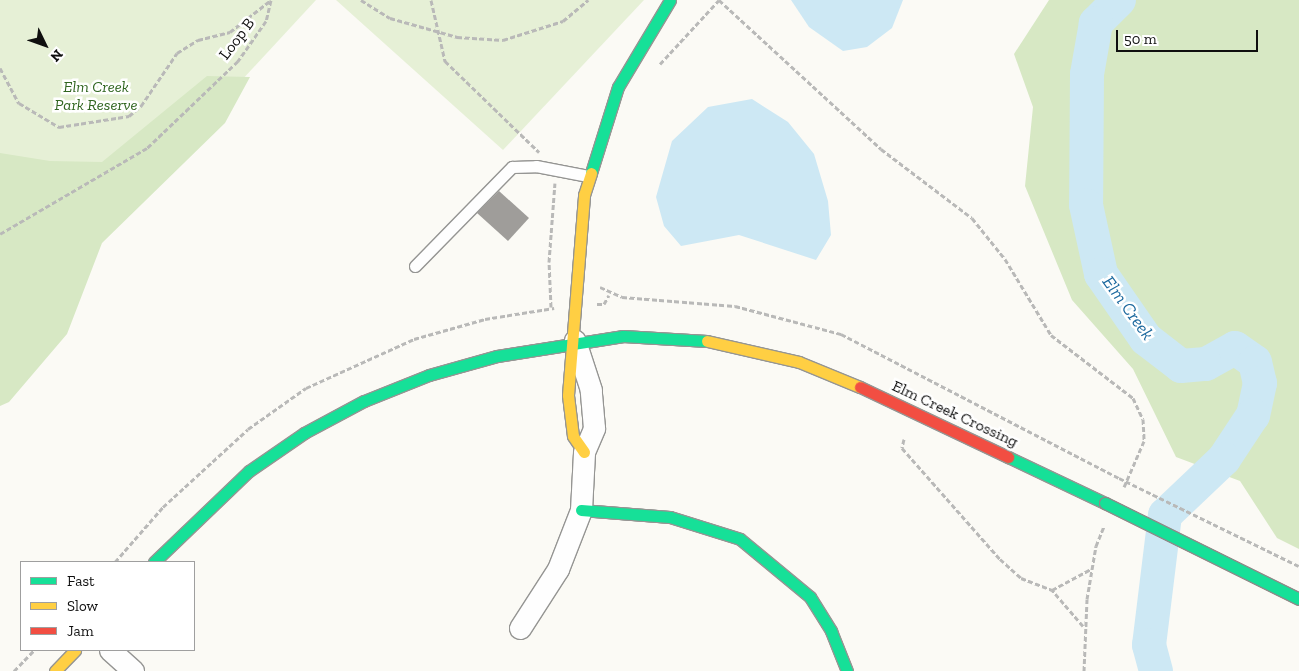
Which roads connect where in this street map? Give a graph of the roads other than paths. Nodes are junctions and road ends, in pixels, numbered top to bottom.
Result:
1 (670, 0) edge
2 (588, 176) junction
3 (415, 266) dead end
4 (575, 340) junction
5 (581, 510) junction
6 (155, 561) edge
7 (1299, 599) edge
8 (520, 628) dead end
9 (74, 651) edge
10 (111, 651) edge
11 (55, 671) edge
12 (133, 671) edge
13 (847, 671) edge

1 - 2 main road
2 - 3 lane
2 - 4 main road
4 - 5 street
4 - 6 main road, Elm Creek Crossing
4 - 7 main road, Elm Creek Crossing, bridge
5 - 8 street
5 - 13 main road
9 - 11 main road
10 - 12 street

